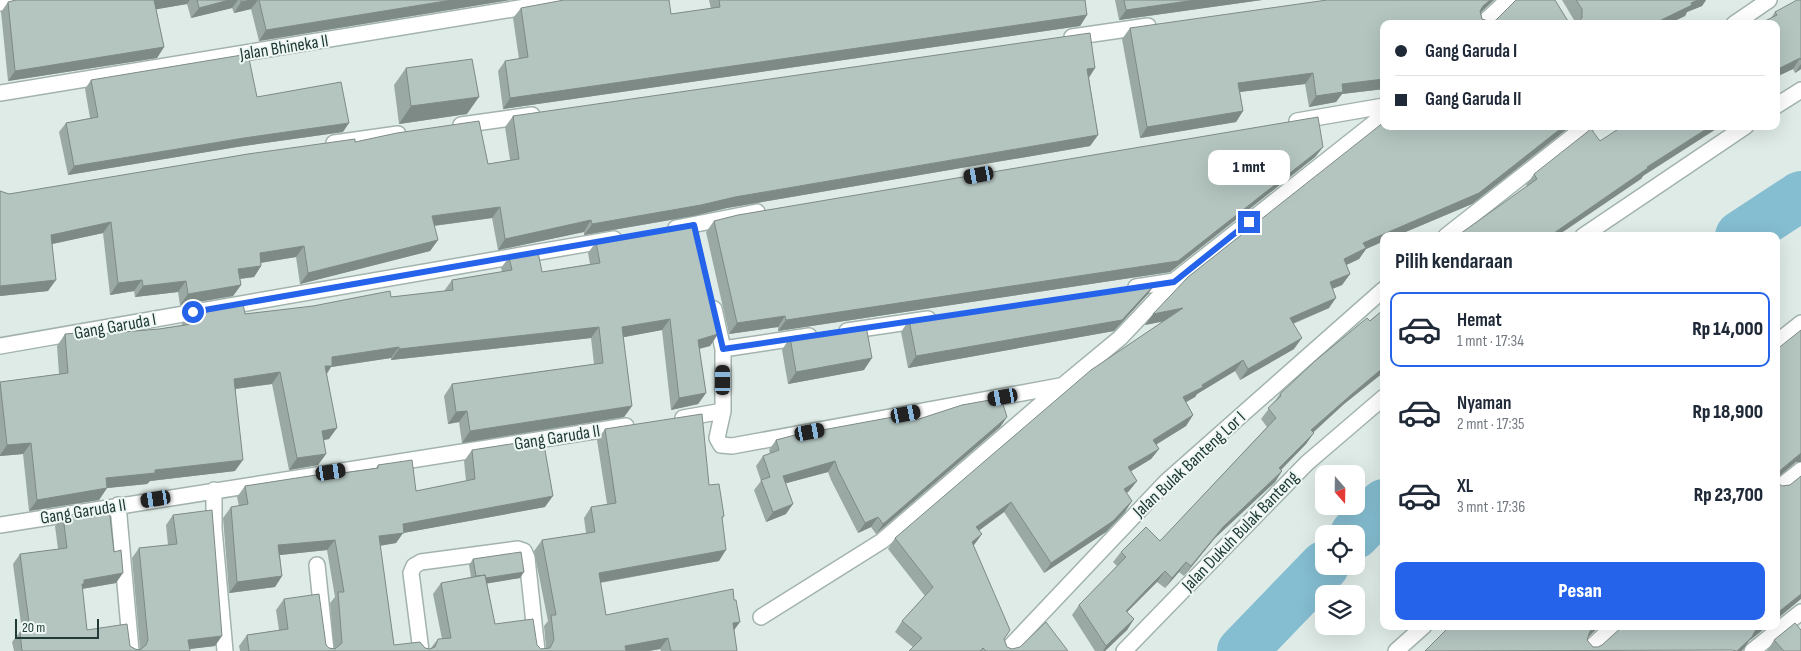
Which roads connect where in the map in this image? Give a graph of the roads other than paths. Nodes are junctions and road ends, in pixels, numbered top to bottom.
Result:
1 (18, 0) edge
2 (568, 0) edge
3 (1508, 0) edge
4 (1769, 0) edge
5 (0, 3) edge
6 (1486, 20) edge
7 (1740, 20) edge
8 (1161, 24) edge
9 (1062, 38) edge
10 (1801, 90) edge
11 (0, 93) edge
12 (1780, 103) edge
13 (1380, 107) edge
14 (542, 114) edge
15 (1380, 118) edge
16 (1286, 123) edge
17 (444, 128) edge
18 (1581, 130) edge
19 (1740, 130) edge
20 (415, 132) edge
21 (317, 146) edge
22 (768, 210) edge
23 (665, 230) edge
24 (1451, 232) edge
25 (1589, 232) edge
26 (626, 236) edge
27 (1174, 282) junction
28 (1125, 289) edge
29 (710, 292) edge
30 (1380, 293) edge
31 (939, 317) edge
32 (1801, 323) edge
33 (1780, 340) edge
34 (0, 346) edge
35 (723, 349) junction
36 (1062, 386) junction
37 (1380, 400) edge
38 (723, 411) junction
39 (664, 420) edge
40 (644, 424) edge
41 (1801, 470) edge
42 (1780, 487) edge
43 (214, 490) junction
44 (118, 505) junction
45 (0, 525) edge
46 (317, 565) dead end
47 (1801, 612) edge
48 (761, 617) dead end
49 (1780, 629) edge
50 (1420, 630) edge
51 (1610, 630) edge
52 (1778, 630) edge
53 (131, 651) edge
54 (225, 651) edge
55 (326, 651) edge
56 (421, 651) edge
57 (537, 651) edge
58 (1006, 651) edge
59 (1124, 651) edge
60 (1396, 651) edge
61 (1588, 651) edge
62 (1752, 651) edge

1 - 5 street
2 - 11 street, Jalan Bhineka II
3 - 6 street
4 - 7 street
8 - 9 street
10 - 12 street
13 - 16 street
14 - 17 street
15 - 27 street
18 - 24 street
19 - 25 street
20 - 21 street
22 - 23 street
26 - 34 street, Gang Garuda I
27 - 28 street
27 - 36 street
29 - 35 street
30 - 58 street, Jalan Bulak Banteng Lor I
31 - 35 street
32 - 33 street
35 - 38 street
36 - 38 street
36 - 48 street
37 - 59 street, Jalan Dukuh Bulak Banteng
38 - 39 street
40 - 43 street, Gang Garuda II
41 - 42 street
43 - 44 street, Gang Garuda II
43 - 54 street
44 - 45 street, Gang Garuda II
44 - 53 street
46 - 55 street
47 - 49 street
50 - 60 street
51 - 61 street
52 - 62 street
56 - 57 street

